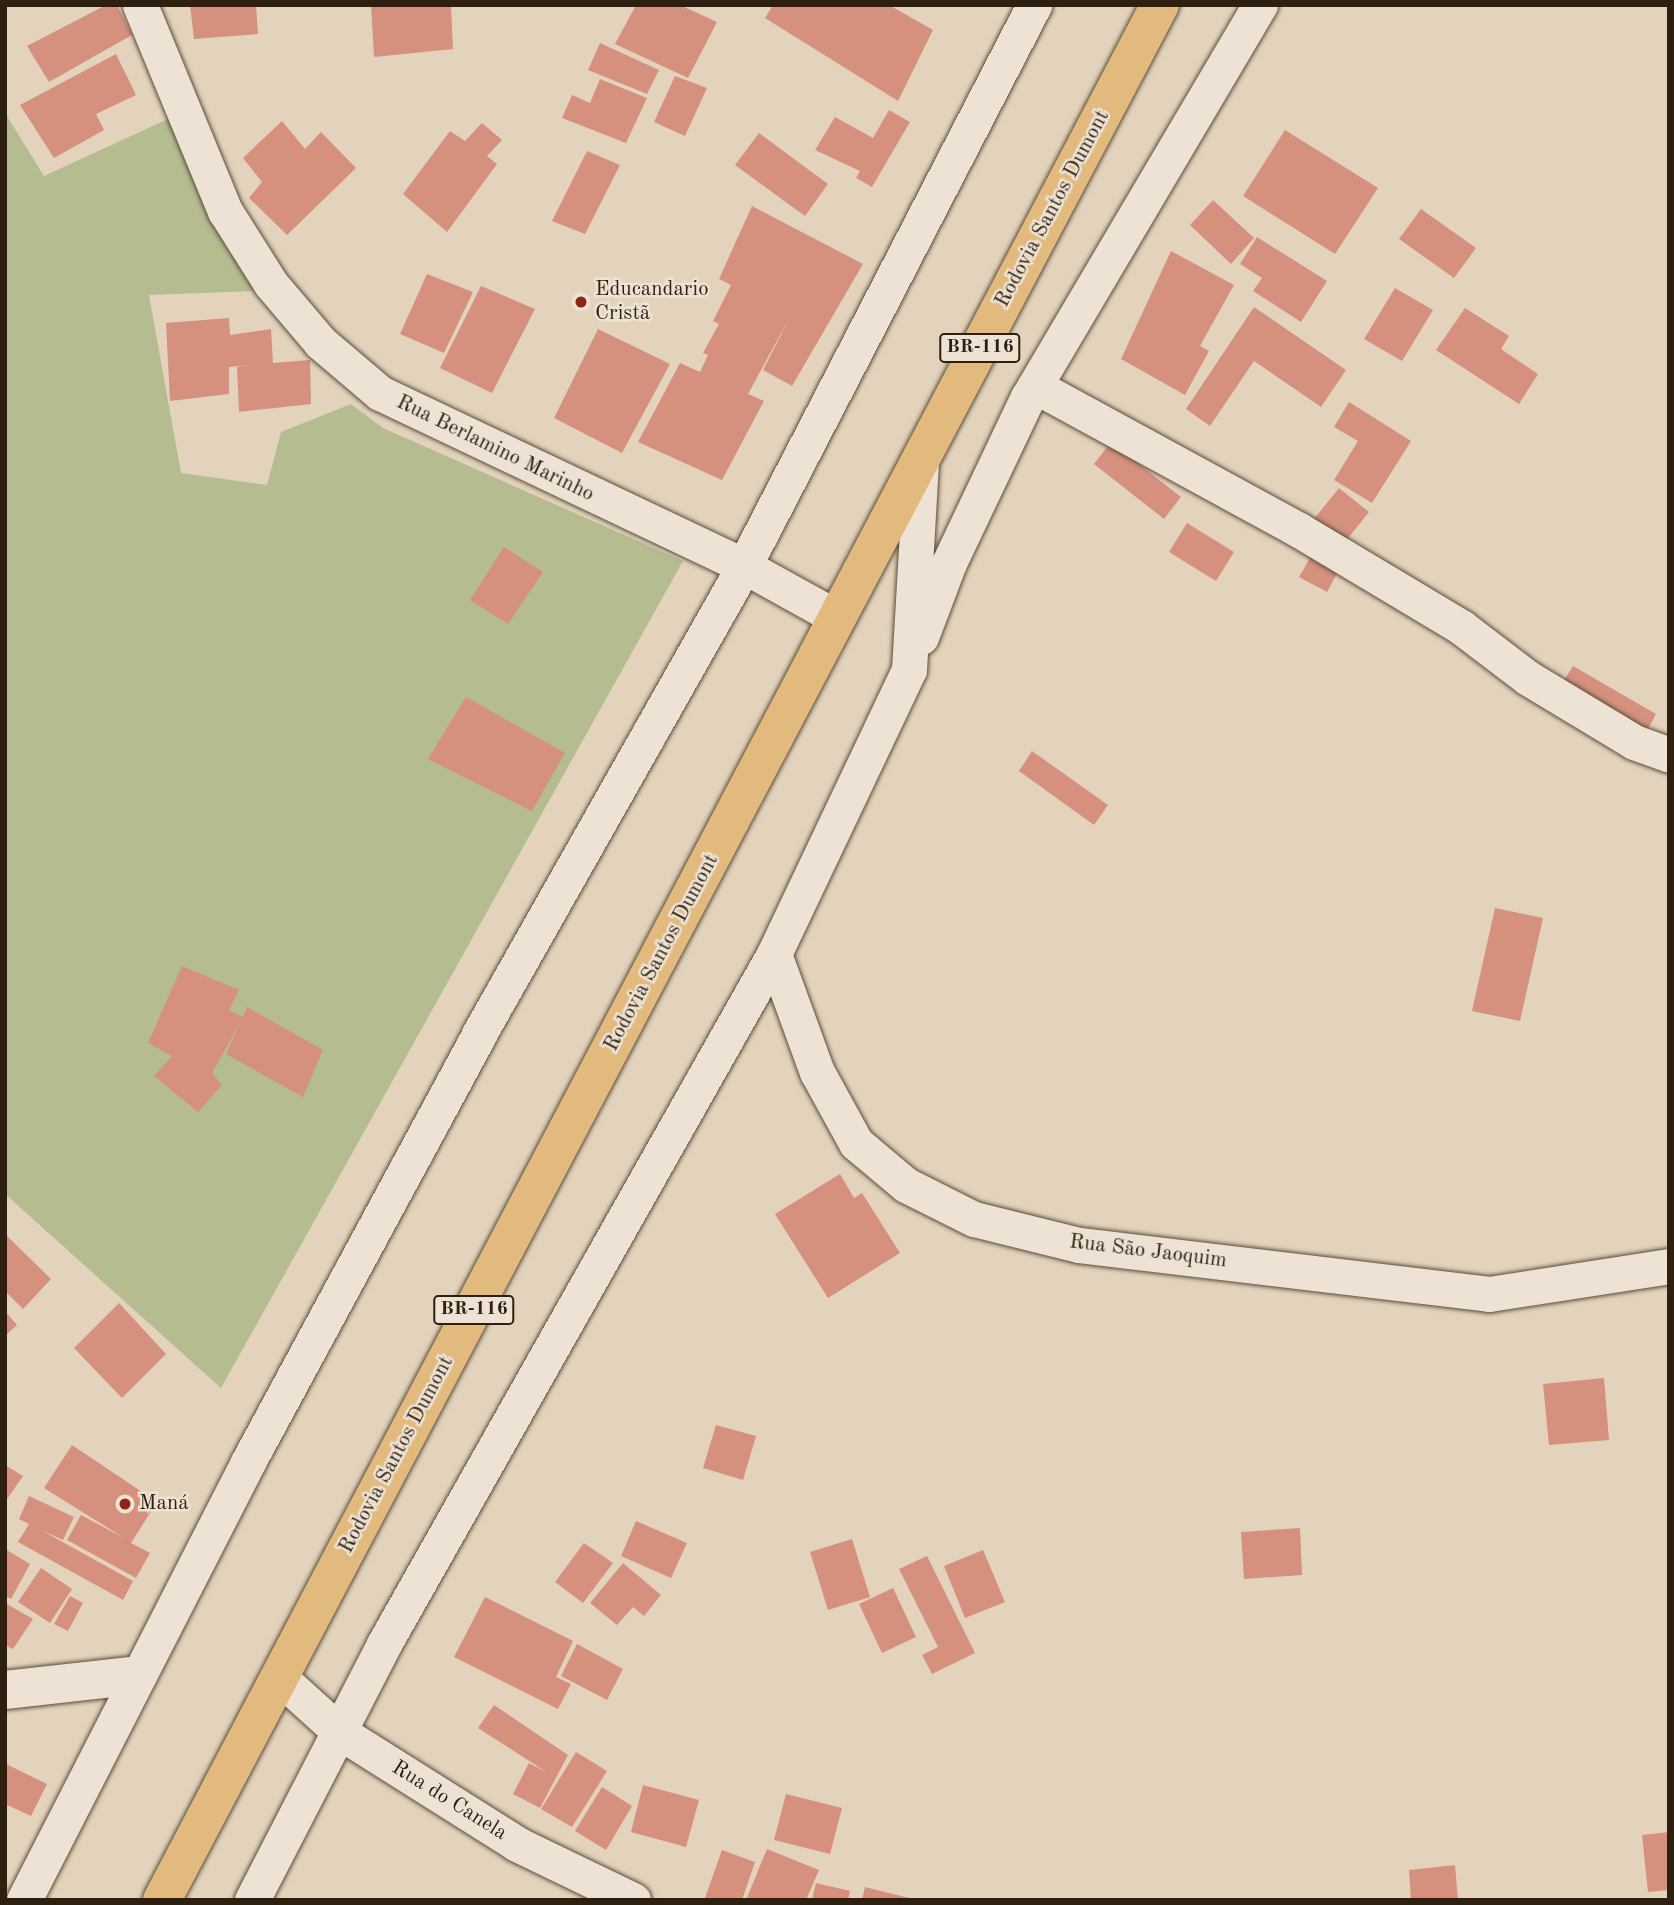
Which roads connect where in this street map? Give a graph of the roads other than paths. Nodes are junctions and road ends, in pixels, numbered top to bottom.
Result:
1 (139, 5) edge
2 (1034, 5) edge
3 (1160, 5) edge
4 (1260, 5) edge
5 (1035, 386) junction
6 (922, 459) junction
7 (744, 566) junction
8 (838, 618) junction
9 (909, 670) junction
10 (1669, 755) edge
11 (774, 954) junction
12 (1669, 1266) edge
13 (138, 1675) junction
14 (279, 1677) junction
15 (5, 1690) edge
16 (341, 1733) junction
17 (24, 1900) edge
18 (162, 1900) edge
19 (252, 1900) edge
20 (634, 1900) edge

1 - 7 street, Rua Berlamino Marinho
2 - 7 street
3 - 6 highway, Rodovia Santos Dumont / BR-116
4 - 5 street
5 - 9 street
5 - 10 street
6 - 8 highway, Rodovia Santos Dumont / BR-116
6 - 9 street
7 - 8 street, Rua Berlamino Marinho
7 - 13 street
8 - 14 highway, Rodovia Santos Dumont / BR-116
9 - 11 street
11 - 12 street, Rua São Jaoquim
11 - 16 street
13 - 15 street
13 - 17 street
14 - 16 street, Rua do Canela
14 - 18 highway, Rodovia Santos Dumont / BR-116
16 - 19 street
16 - 20 street, Rua do Canela

